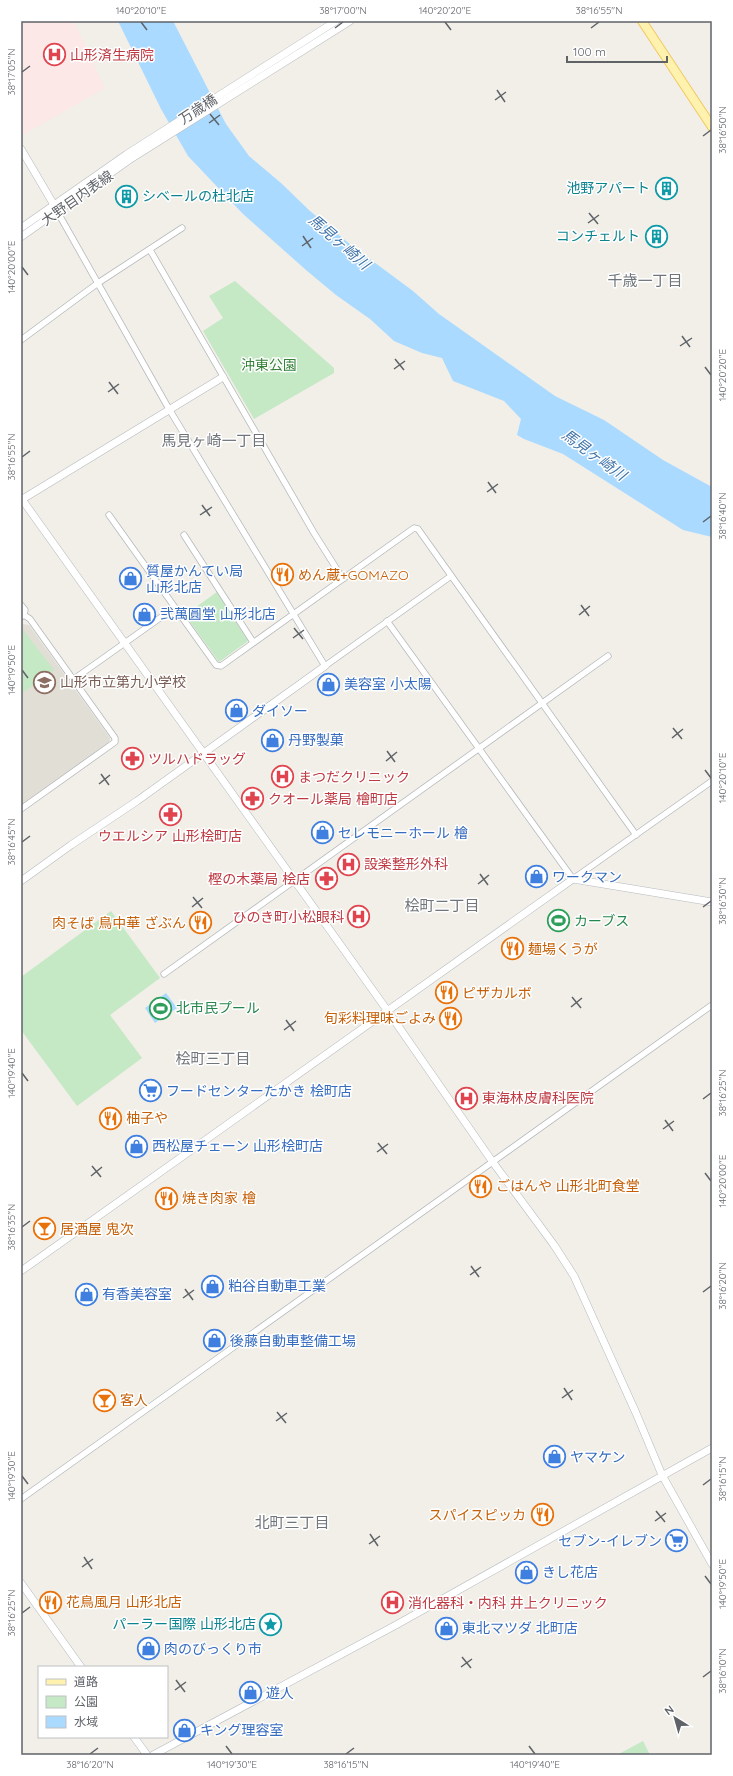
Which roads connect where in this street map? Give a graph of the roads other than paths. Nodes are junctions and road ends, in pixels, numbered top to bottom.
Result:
1 (336, 21) edge
2 (350, 21) edge
3 (642, 21) edge
4 (270, 67) junction
5 (712, 127) edge
6 (21, 149) edge
7 (130, 156) joint
8 (56, 208) junction
9 (21, 228) edge
10 (182, 228) dead end
11 (21, 237) edge
12 (150, 250) junction
13 (98, 283) junction
14 (21, 340) edge
15 (223, 377) junction
16 (169, 409) junction
17 (21, 499) edge
18 (109, 515) dead end
19 (184, 535) dead end
20 (451, 576) junction
21 (343, 579) junction
22 (21, 604) edge
23 (174, 608) junction
24 (294, 614) junction
25 (23, 616) edge
26 (387, 621) junction
27 (254, 642) junction
28 (124, 643) junction
29 (608, 656) dead end
30 (326, 666) junction
31 (74, 679) junction
32 (541, 703) junction
33 (479, 747) junction
34 (203, 754) junction
35 (712, 781) edge
36 (21, 809) edge
37 (636, 835) junction
38 (573, 879) junction
39 (294, 880) junction
40 (21, 881) edge
41 (712, 902) edge
42 (164, 974) dead end
43 (712, 1005) edge
44 (387, 1010) junction
45 (492, 1161) junction
46 (21, 1271) edge
47 (712, 1448) edge
48 (662, 1475) junction
49 (21, 1499) edge
50 (712, 1564) edge
51 (21, 1583) edge
52 (81, 1666) edge
53 (135, 1738) edge
54 (147, 1755) edge
55 (153, 1755) edge

1 - 4 street
2 - 4 street
3 - 5 main road
4 - 7 street, 万歳橋
6 - 8 street
7 - 8 street, 大野目内表線
8 - 9 street, 大野目内表線
8 - 11 street, 大野目内表線
8 - 13 street
10 - 12 street
12 - 13 street
12 - 15 street
13 - 14 street
13 - 16 street
15 - 16 street
15 - 21 street
16 - 17 street
16 - 24 street
17 - 28 street
18 - 23 street
19 - 27 street
20 - 21 street
20 - 26 street
20 - 32 street
21 - 24 street
22 - 25 street
23 - 27 street
23 - 28 street
24 - 27 street
24 - 30 street
25 - 31 street
26 - 30 street
26 - 33 street
28 - 31 street
28 - 34 street
29 - 32 street
30 - 34 street
31 - 36 street
32 - 33 street
32 - 37 street
33 - 38 street
33 - 39 street
34 - 39 street
34 - 40 street
35 - 37 street
37 - 38 street
38 - 41 street
38 - 44 street
39 - 42 street
39 - 44 street
43 - 45 street
44 - 45 street
44 - 46 street
45 - 48 street
45 - 49 street
47 - 48 street
48 - 50 street
48 - 55 street
51 - 52 street
53 - 54 street

